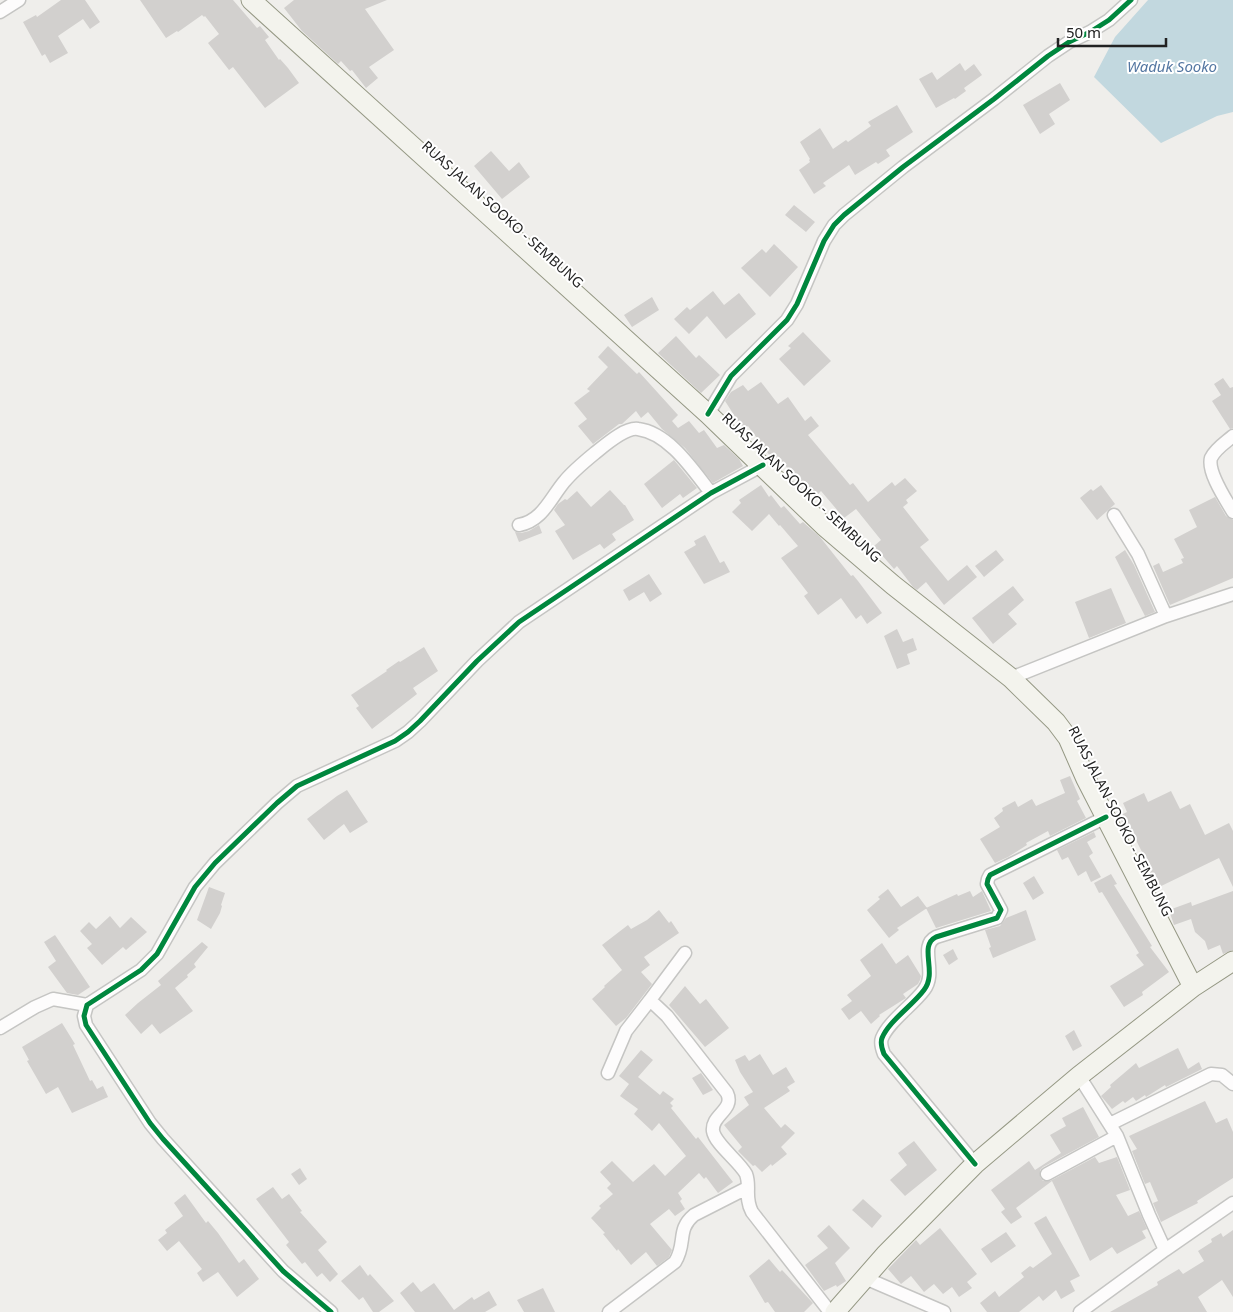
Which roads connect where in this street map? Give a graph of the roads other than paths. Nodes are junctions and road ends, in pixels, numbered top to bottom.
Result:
1 (19, 0) edge
2 (251, 0) edge
3 (1131, 0) edge
4 (0, 12) edge
5 (708, 414) junction
6 (1233, 436) edge
7 (762, 465) junction
8 (711, 494) junction
9 (1233, 512) edge
10 (1114, 515) dead end
11 (519, 525) dead end
12 (1233, 594) edge
13 (1166, 616) junction
14 (1011, 678) junction
15 (1106, 817) junction
16 (685, 952) dead end
17 (1233, 961) edge
18 (1193, 987) junction
19 (650, 1000) junction
20 (87, 1005) junction
21 (0, 1028) edge
22 (608, 1073) dead end
23 (1079, 1076) junction
24 (1233, 1084) edge
25 (1110, 1124) junction
26 (1117, 1136) junction
27 (975, 1164) junction
28 (1047, 1174) dead end
29 (747, 1188) junction
30 (1233, 1203) edge
31 (1164, 1250) junction
32 (866, 1278) junction
33 (331, 1312) edge
34 (609, 1312) edge
35 (830, 1312) edge
36 (835, 1312) edge
37 (944, 1312) edge
38 (1080, 1312) edge

1 - 4 street
2 - 5 main road, RUAS JALAN SOOKO - SEMBUNG
3 - 5 street
5 - 7 main road, RUAS JALAN SOOKO - SEMBUNG
6 - 9 street
7 - 8 street
7 - 14 main road, RUAS JALAN SOOKO - SEMBUNG
8 - 11 street
8 - 20 street
10 - 13 street
12 - 13 street
13 - 14 street
14 - 15 main road, RUAS JALAN SOOKO - SEMBUNG
15 - 18 main road, RUAS JALAN SOOKO - SEMBUNG
15 - 27 street
16 - 19 street
17 - 18 main road
18 - 23 main road
19 - 22 street
19 - 29 street
20 - 21 street
20 - 33 street
23 - 25 street
23 - 27 main road
24 - 25 street
25 - 26 street
26 - 28 street
26 - 31 street
27 - 32 main road
29 - 34 street
29 - 35 street
30 - 31 street
31 - 38 street
32 - 36 main road
32 - 37 street

